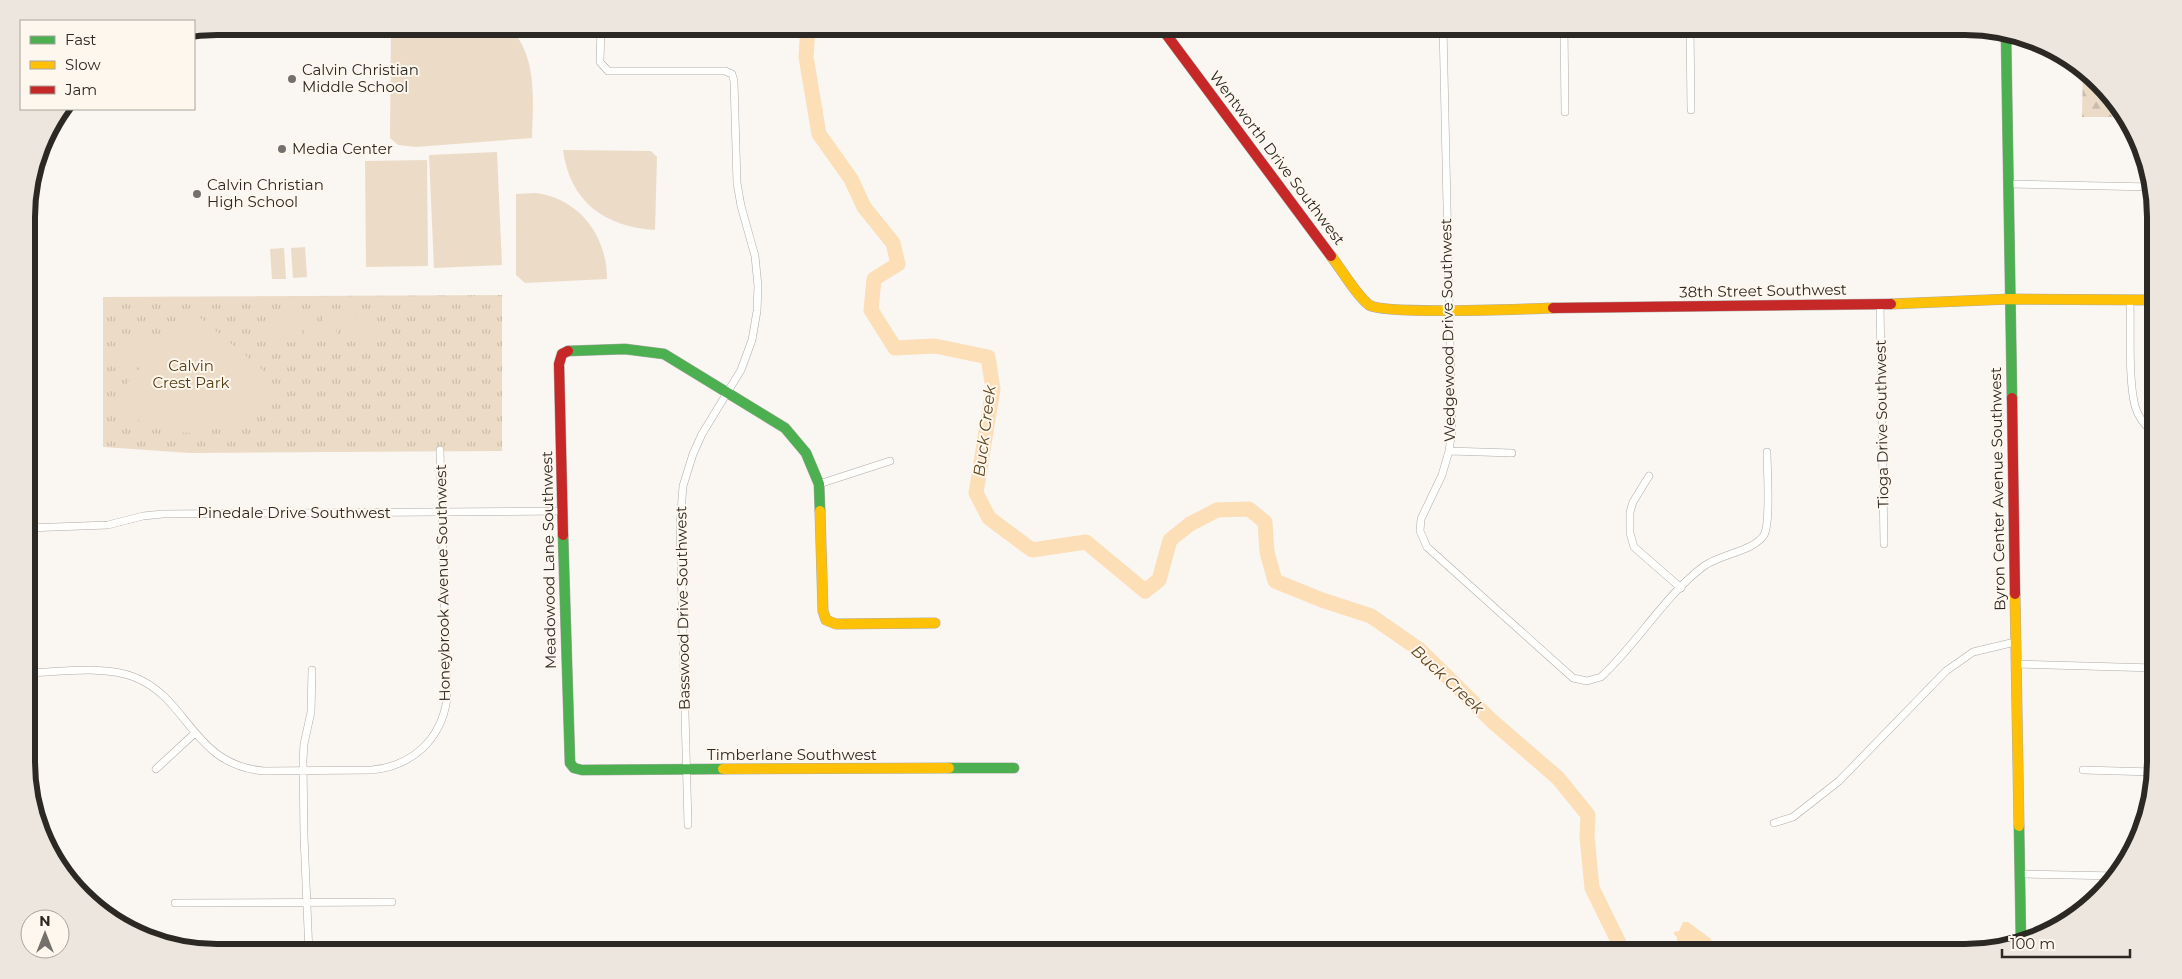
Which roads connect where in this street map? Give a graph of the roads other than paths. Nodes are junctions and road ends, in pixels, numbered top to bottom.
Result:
1 (601, 35) edge
2 (1167, 35) edge
3 (1442, 35) edge
4 (1564, 35) edge
5 (1690, 35) edge
6 (2006, 39) edge
7 (1691, 110) dead end
8 (1565, 112) dead end
9 (2010, 184) junction
10 (2144, 187) edge
11 (2010, 299) junction
12 (2130, 300) junction
13 (2147, 300) edge
14 (1880, 304) junction
15 (1371, 306) joint
16 (1450, 310) junction
17 (729, 392) junction
18 (2147, 425) edge
19 (440, 450) dead end
20 (1449, 451) junction
21 (1767, 452) dead end
22 (1512, 453) dead end
23 (890, 461) dead end
24 (1650, 476) dead end
25 (819, 484) junction
26 (562, 511) junction
27 (442, 512) junction
28 (35, 528) edge
29 (1884, 544) dead end
30 (1680, 588) junction
31 (935, 623) dead end
32 (2015, 642) junction
33 (2015, 664) junction
34 (2147, 668) edge
35 (312, 670) dead end
36 (35, 673) edge
37 (195, 733) junction
38 (572, 766) joint
39 (1014, 768) dead end
40 (156, 769) dead end
41 (303, 770) junction
42 (687, 770) junction
43 (2083, 770) dead end
44 (2147, 772) edge
45 (1774, 822) dead end
46 (688, 825) dead end
47 (2020, 874) junction
48 (2107, 876) edge
49 (392, 902) dead end
50 (175, 903) dead end
51 (307, 903) junction
52 (2021, 935) edge
53 (308, 944) edge

1 - 17 street, Basswood Drive Southwest
2 - 15 street, Wentworth Drive Southwest
3 - 16 street, Wedgewood Drive Southwest
4 - 8 street
5 - 7 street
6 - 9 street, Byron Center Avenue Southwest
9 - 10 street
9 - 11 street, Byron Center Avenue Southwest
11 - 12 street, 38th Street Southwest
11 - 14 street, 38th Street Southwest
11 - 32 street, Byron Center Avenue Southwest
12 - 13 street, 38th Street Southwest
12 - 18 street
14 - 16 street, 38th Street Southwest
14 - 29 street, Tioga Drive Southwest
15 - 16 street, 38th Street Southwest
16 - 20 street, Wedgewood Drive Southwest
17 - 25 street
17 - 26 street, Meadowood Lane Southwest
17 - 42 street, Basswood Drive Southwest
19 - 27 street, Honeybrook Avenue Southwest
20 - 22 street
20 - 30 street, Wedgewood Drive Southwest
21 - 30 street, Wedgewood Drive Southwest
23 - 25 street
24 - 30 street
25 - 31 street
26 - 27 street, Pinedale Drive Southwest
26 - 38 street, Meadowood Lane Southwest
27 - 28 street, Pinedale Drive Southwest
27 - 41 street, Honeybrook Avenue Southwest
32 - 33 street, Byron Center Avenue Southwest
32 - 45 street
33 - 34 street
33 - 47 street, Byron Center Avenue Southwest
35 - 41 street
36 - 37 street, Honeybrook Avenue Southwest
37 - 40 street
37 - 41 street, Honeybrook Avenue Southwest
38 - 42 street, Timberlane Southwest
39 - 42 street, Timberlane Southwest
41 - 51 street
42 - 46 street, Basswood Drive Southwest
43 - 44 street
47 - 48 street
47 - 52 street, Byron Center Avenue Southwest
49 - 51 street
50 - 51 street
51 - 53 street

